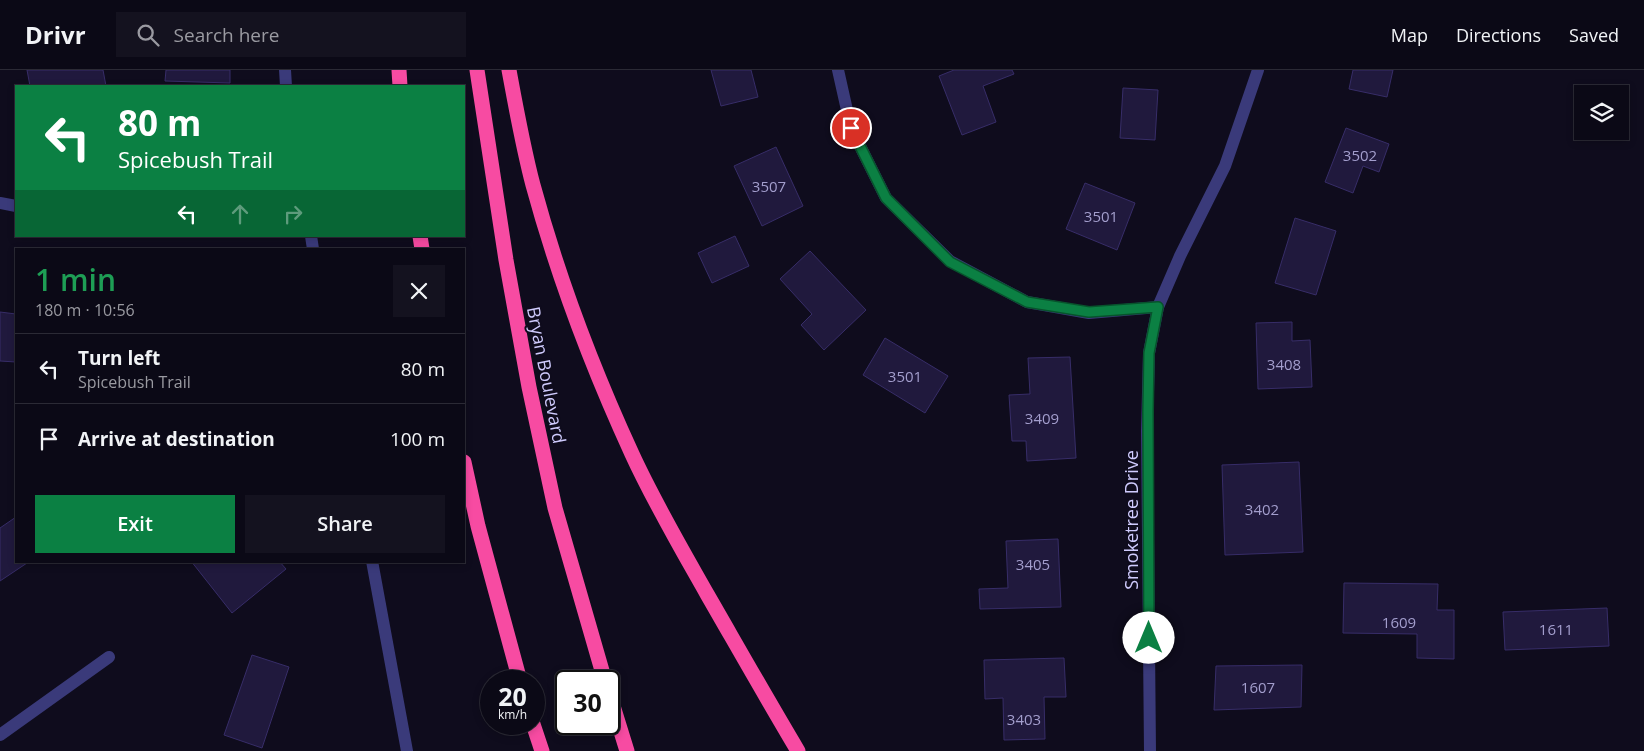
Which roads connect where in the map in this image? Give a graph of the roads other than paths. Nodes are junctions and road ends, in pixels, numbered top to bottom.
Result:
1 (285, 70) edge
2 (398, 70) edge
3 (477, 70) edge
4 (509, 70) edge
5 (838, 70) edge
6 (1258, 70) edge
7 (286, 85) edge
8 (400, 85) edge
9 (0, 203) edge
10 (15, 206) edge
11 (1158, 307) junction
12 (465, 467) edge
13 (372, 563) edge
14 (109, 657) dead end
15 (517, 670) edge
16 (602, 670) edge
17 (620, 727) edge
18 (0, 735) edge
19 (537, 735) edge
20 (407, 751) edge
21 (542, 751) edge
22 (628, 751) edge
23 (798, 751) edge
24 (1150, 751) edge

1 - 7 street
2 - 8 highway
3 - 16 highway, Bryan Boulevard
4 - 23 highway
5 - 11 street
6 - 11 street, Smoketree Drive
9 - 10 street
11 - 24 street, Smoketree Drive
12 - 15 highway
13 - 20 street
14 - 18 street
17 - 22 highway
19 - 21 highway

